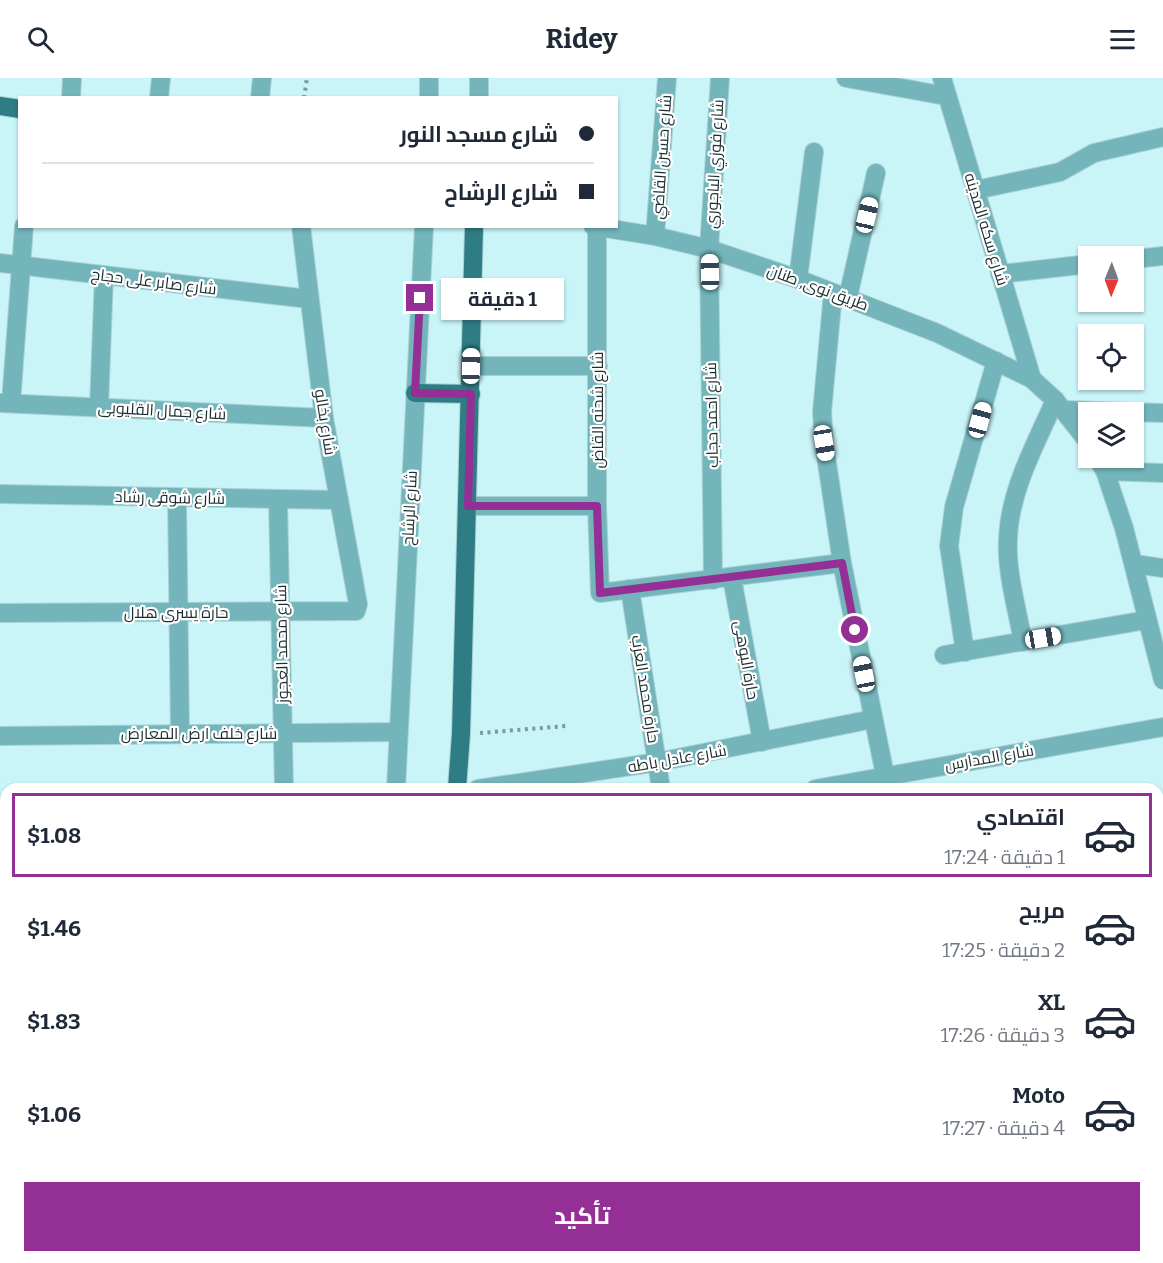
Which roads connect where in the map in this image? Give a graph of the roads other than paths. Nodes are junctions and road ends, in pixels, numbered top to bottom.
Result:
1 (72, 78) edge
2 (161, 78) edge
3 (262, 78) edge
4 (429, 78) edge
5 (479, 78) edge
6 (667, 78) edge
7 (720, 78) edge
8 (846, 78) edge
9 (944, 87) edge
10 (71, 96) edge
11 (159, 96) edge
12 (260, 96) edge
13 (429, 96) edge
14 (479, 96) edge
15 (0, 106) edge
16 (18, 109) edge
17 (1163, 137) edge
18 (814, 152) dead end
19 (876, 173) dead end
20 (976, 190) junction
21 (24, 228) edge
22 (301, 228) edge
23 (424, 228) edge
24 (474, 228) edge
25 (595, 228) edge
26 (602, 228) edge
27 (655, 236) junction
28 (709, 249) junction
29 (1163, 256) edge
30 (1144, 258) edge
31 (0, 263) edge
32 (1078, 265) edge
33 (21, 266) junction
34 (1000, 274) junction
35 (104, 275) junction
36 (798, 279) junction
37 (841, 295) junction
38 (309, 299) junction
39 (8, 331) edge
40 (996, 361) junction
41 (471, 366) junction
42 (598, 366) junction
43 (1032, 379) junction
44 (415, 393) junction
45 (471, 394) junction
46 (5, 403) edge
47 (1059, 405) junction
48 (99, 407) junction
49 (1163, 413) edge
50 (324, 418) junction
51 (1078, 429) edge
52 (1102, 468) edge
53 (1129, 468) edge
54 (1163, 473) edge
55 (0, 494) edge
56 (177, 498) junction
57 (278, 500) junction
58 (339, 500) junction
59 (468, 506) junction
60 (597, 506) junction
61 (842, 563) junction
62 (1135, 564) junction
63 (1163, 568) edge
64 (732, 578) junction
65 (713, 580) junction
66 (630, 589) junction
67 (179, 612) junction
68 (281, 612) junction
69 (352, 612) joint
70 (0, 613) edge
71 (1146, 620) junction
72 (1023, 642) junction
73 (965, 652) junction
74 (944, 655) dead end
75 (1162, 671) edge
76 (873, 718) junction
77 (1163, 727) edge
78 (398, 732) junction
79 (180, 734) junction
80 (283, 734) junction
81 (0, 736) edge
82 (762, 742) junction
83 (658, 762) junction
84 (885, 775) junction
85 (284, 783) edge
86 (396, 783) edge
87 (457, 783) edge
88 (518, 783) edge
89 (661, 783) edge
90 (845, 783) edge

1 - 10 street
2 - 11 street
3 - 12 street
4 - 13 street
5 - 14 street
6 - 27 street, شارع حسين القاضي
7 - 28 street, شارع فوزي الباجوري
8 - 9 street
9 - 20 street, شارع سكه المدينه
15 - 16 main road
17 - 20 street
18 - 36 street
19 - 37 street
20 - 34 street, شارع سكه المدينه
21 - 33 street
22 - 38 street, شارع بخالو
23 - 44 street, شارع الرشاح
24 - 41 main road
25 - 42 street, شارع شحته القاض
26 - 27 street, طريق نوى, طنان
27 - 28 street, طريق نوى, طنان
28 - 36 street, طريق نوى, طنان
28 - 65 street, شارع احمد حجاب
29 - 30 street
31 - 33 street, شارع صابر على حجاج
32 - 34 street
33 - 35 street, شارع صابر على حجاج
33 - 39 street
34 - 43 street, شارع سكه المدينه
35 - 38 street, شارع صابر على حجاج
35 - 48 street
36 - 37 street, طريق نوى, طنان
37 - 40 street, طريق نوى, طنان
37 - 61 street
38 - 50 street, شارع بخالو
39 - 46 street
40 - 43 street, طريق نوى, طنان
40 - 73 street
41 - 42 street
41 - 45 main road
42 - 60 street, شارع شحته القاض
43 - 47 street
44 - 45 main road
44 - 78 street, شارع الرشاح
45 - 59 main road
46 - 48 street, شارع جمال القليوبى
47 - 49 street
47 - 51 street
47 - 72 street
48 - 50 street, شارع جمال القليوبى
50 - 58 street, شارع بخالو
52 - 62 street
53 - 54 street
55 - 56 street, شارع شوقى رشاد
56 - 57 street, شارع شوقى رشاد
56 - 67 street
57 - 58 street, شارع شوقى رشاد
57 - 68 street, شارع محمد العجوز
58 - 69 street, شارع بخالو
59 - 60 street
59 - 87 main road
60 - 66 street, شارع شحته القاض
61 - 64 street
61 - 76 street
62 - 63 street
62 - 71 street
64 - 65 street
64 - 82 street, حارة البوهى
65 - 66 street
66 - 83 street, حارة محمد العزب
67 - 68 street, حارة يسرى هلال
67 - 70 street, حارة يسرى هلال
67 - 79 street
68 - 69 street, حارة يسرى هلال
68 - 80 street, شارع محمد العجوز
71 - 72 street
71 - 75 street
72 - 73 street
73 - 74 street
76 - 82 street, شارع عادل باطه
76 - 84 street
77 - 84 street, شارع المدارس
78 - 80 street, شارع خلف ارض المعارض
78 - 86 street, شارع الرشاح
79 - 80 street, شارع خلف ارض المعارض
79 - 81 street, شارع خلف ارض المعارض
80 - 85 street, شارع محمد العجوز
82 - 83 street, شارع عادل باطه
83 - 88 street, شارع عادل باطه
83 - 89 street, حارة محمد العزب
84 - 90 street, شارع المدارس

